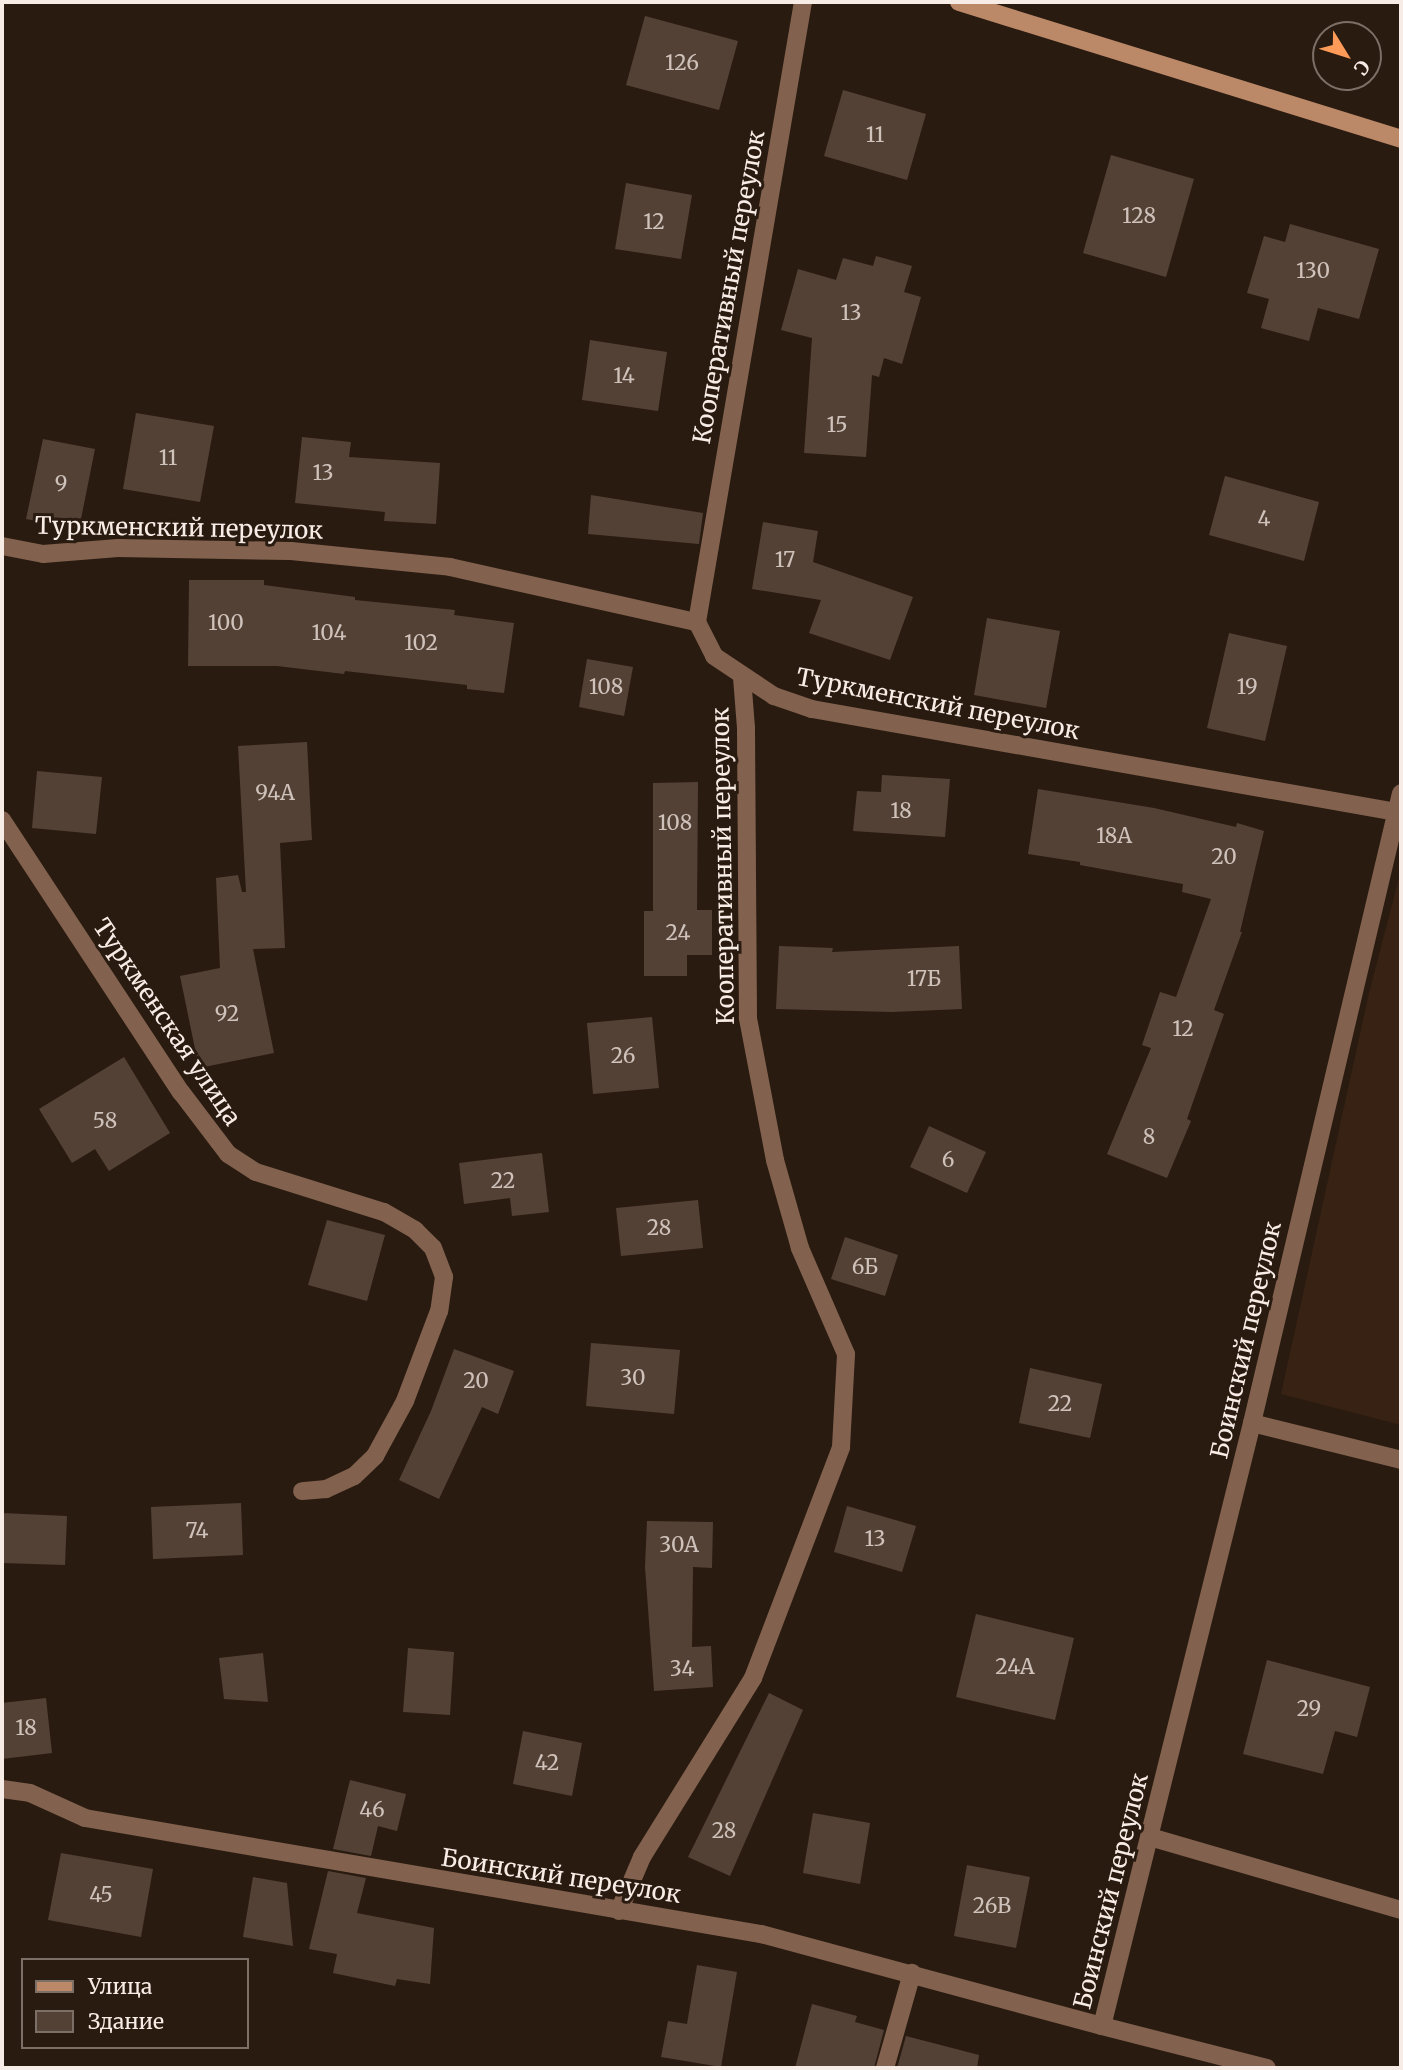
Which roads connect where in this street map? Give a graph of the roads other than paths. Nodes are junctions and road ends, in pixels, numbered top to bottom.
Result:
1 (803, 2) edge
2 (959, 2) edge
3 (1401, 139) edge
4 (2, 546) edge
5 (696, 622) junction
6 (742, 677) junction
7 (1401, 793) edge
8 (1397, 812) junction
9 (2, 820) edge
10 (1252, 1423) junction
11 (1401, 1460) edge
12 (302, 1491) dead end
13 (2, 1789) edge
14 (1150, 1837) junction
15 (1401, 1910) edge
16 (619, 1911) junction
17 (912, 1973) junction
18 (1102, 2026) junction
19 (885, 2068) edge
20 (1267, 2068) edge

1 - 5 street, Кооперативный переулок
2 - 3 street
4 - 5 street, Туркменский переулок
5 - 6 street, Туркменский переулок
6 - 8 street, Туркменский переулок
6 - 16 street, Кооперативный переулок
7 - 8 street, Боинский переулок
8 - 10 street, Боинский переулок
9 - 12 street, Туркменская улица
10 - 11 street
10 - 14 street, Боинский переулок
13 - 16 street, Боинский переулок
14 - 15 street
14 - 18 street, Боинский переулок
16 - 17 street, Боинский переулок
17 - 18 street, Боинский переулок
17 - 19 street
18 - 20 street

